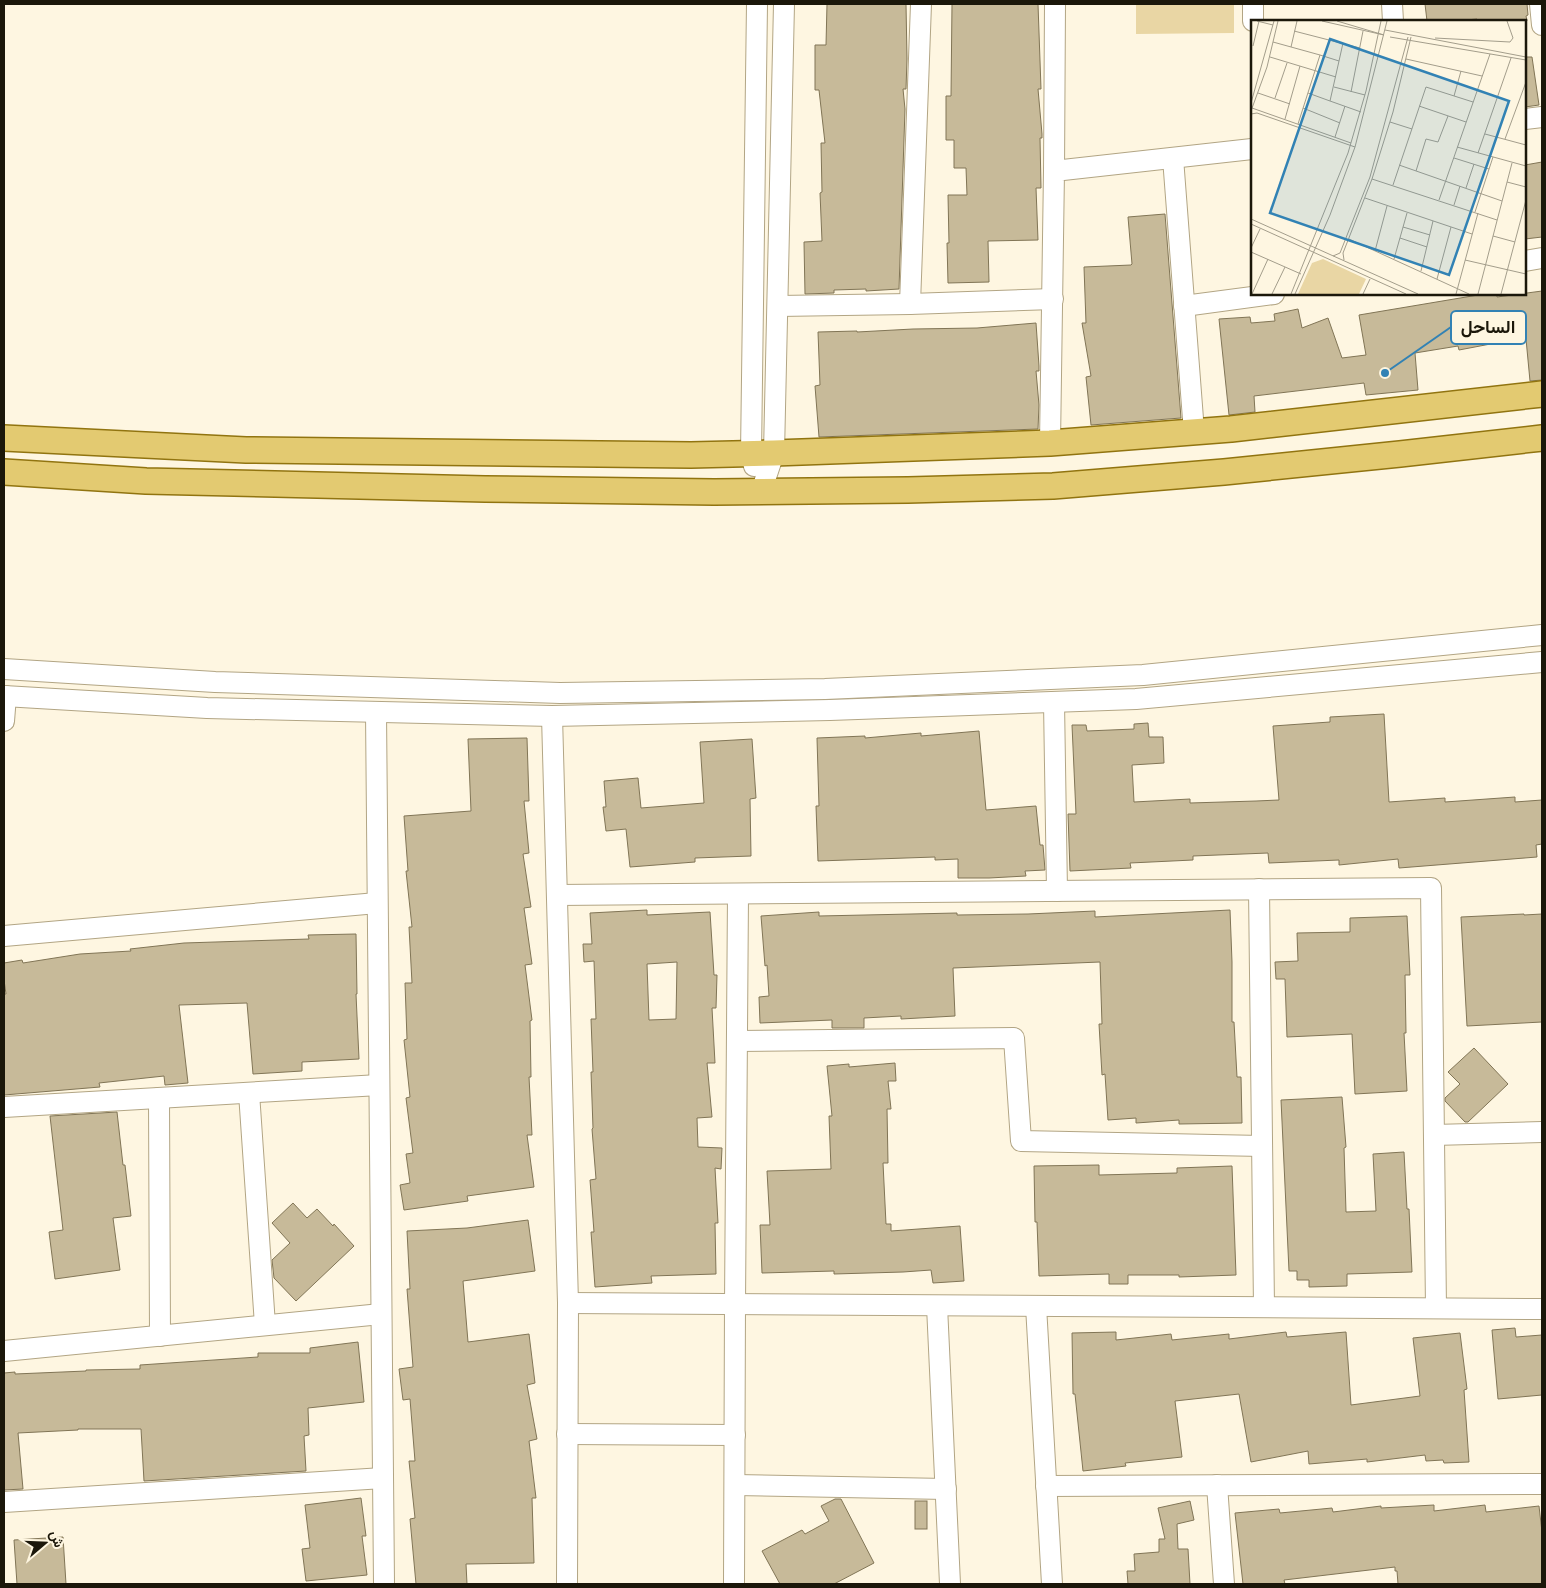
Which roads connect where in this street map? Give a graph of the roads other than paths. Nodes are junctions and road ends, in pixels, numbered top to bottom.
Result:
1 (756, 4) edge
2 (784, 4) edge
3 (921, 4) edge
4 (1055, 4) edge
5 (1253, 4) edge
6 (1392, 4) edge
7 (1540, 4) edge
8 (1253, 20) edge
9 (1393, 20) edge
10 (1542, 25) edge
11 (1542, 117) edge
12 (1526, 119) edge
13 (1251, 149) edge
14 (1173, 158) junction
15 (1054, 171) junction
16 (1542, 258) edge
17 (1526, 261) edge
18 (1266, 295) edge
19 (1053, 299) junction
20 (910, 304) junction
21 (778, 306) junction
22 (1184, 306) junction
23 (1542, 394) edge
24 (1194, 432) junction
25 (4, 438) edge
26 (1542, 438) edge
27 (1050, 442) junction
28 (762, 454) junction
29 (4, 472) edge
30 (760, 492) junction
31 (1542, 635) edge
32 (1542, 662) edge
33 (4, 669) edge
34 (5, 696) edge
35 (1054, 702) junction
36 (376, 712) junction
37 (552, 716) junction
38 (4, 721) edge
39 (1259, 889) junction
40 (1058, 891) junction
41 (738, 894) junction
42 (556, 895) junction
43 (377, 904) junction
44 (4, 936) edge
45 (737, 1041) junction
46 (379, 1085) junction
47 (249, 1093) junction
48 (160, 1098) junction
49 (4, 1107) edge
50 (1542, 1132) edge
51 (1434, 1135) junction
52 (1262, 1146) junction
53 (568, 1303) junction
54 (735, 1304) junction
55 (937, 1306) junction
56 (1036, 1306) junction
57 (1264, 1308) junction
58 (1436, 1308) junction
59 (1542, 1309) edge
60 (381, 1314) junction
61 (265, 1326) junction
62 (160, 1336) junction
63 (4, 1351) edge
64 (567, 1434) junction
65 (735, 1435) junction
66 (383, 1478) junction
67 (1542, 1484) edge
68 (735, 1485) junction
69 (1217, 1485) junction
70 (1046, 1486) junction
71 (946, 1488) junction
72 (4, 1502) edge
73 (384, 1584) edge
74 (567, 1584) edge
75 (734, 1584) edge
76 (950, 1584) edge
77 (1052, 1584) edge
78 (1224, 1584) edge

1 - 28 street
2 - 21 street
3 - 20 street
4 - 15 street
5 - 8 street
6 - 9 street
7 - 10 street
11 - 12 street
13 - 14 street
14 - 15 street
14 - 22 street
15 - 19 street
16 - 17 street
18 - 22 street
19 - 20 street
19 - 27 street
20 - 21 street
21 - 28 street
22 - 24 street
23 - 24 main road
24 - 27 main road
25 - 28 main road
26 - 30 main road
27 - 28 main road
28 - 30 street
29 - 30 main road
31 - 33 street
32 - 35 street
34 - 36 street
34 - 38 street
35 - 37 street
35 - 40 street
36 - 37 street
36 - 43 street
37 - 42 street
39 - 40 street
39 - 51 street
39 - 52 street
40 - 41 street
41 - 42 street
41 - 45 street
42 - 53 street
43 - 44 street
43 - 46 street
45 - 52 street
45 - 54 street
46 - 47 street
46 - 60 street
47 - 48 street
47 - 61 street
48 - 49 street
48 - 62 street
50 - 51 street
51 - 58 street
52 - 57 street
53 - 54 street
53 - 64 street
54 - 55 street
54 - 65 street
55 - 56 street
55 - 71 street
56 - 57 street
56 - 70 street
57 - 58 street
58 - 59 street
60 - 61 street
60 - 66 street
61 - 62 street
62 - 63 street
64 - 65 street
64 - 74 street
65 - 68 street
66 - 72 street
66 - 73 street
67 - 69 street
68 - 71 street
68 - 75 street
69 - 70 street
69 - 78 street
70 - 77 street
71 - 76 street

